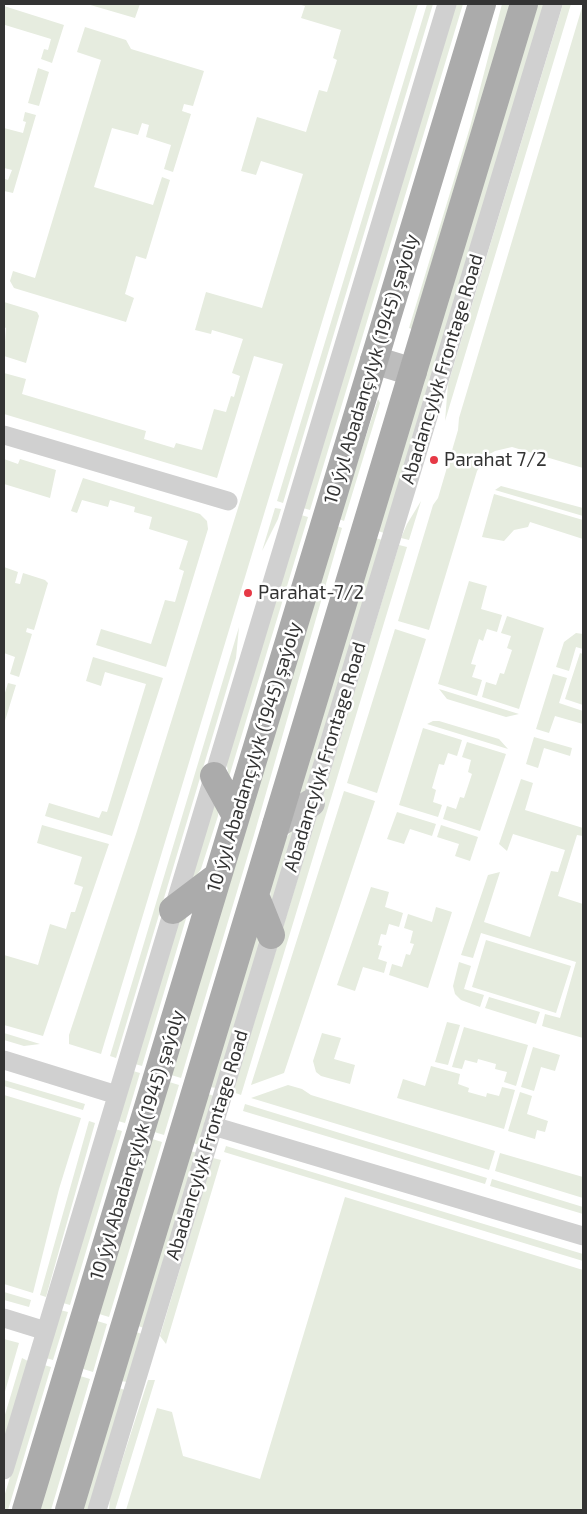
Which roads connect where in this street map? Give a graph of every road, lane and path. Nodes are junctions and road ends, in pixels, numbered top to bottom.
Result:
1 (447, 4) edge
2 (482, 4) edge
3 (524, 4) edge
4 (552, 4) edge
5 (374, 360) junction
6 (413, 372) junction
7 (4, 435) edge
8 (228, 501) dead end
9 (214, 776) junction
10 (311, 803) junction
11 (236, 816) junction
12 (276, 825) junction
13 (218, 876) junction
14 (255, 895) junction
15 (173, 910) junction
16 (271, 935) junction
17 (4, 1060) edge
18 (117, 1095) junction
19 (213, 1126) junction
20 (583, 1236) edge
21 (4, 1318) edge
22 (46, 1331) junction
23 (4, 1470) edge
24 (26, 1510) edge
25 (68, 1510) edge
26 (97, 1510) edge

1 - 9 street
2 - 5 main road, 10 ýyl Abadançylyk (1945) şaýoly
3 - 6 main road
4 - 10 street, Abadancylyk Frontage Road
5 - 6 main road
5 - 11 main road, 10 ýyl Abadançylyk (1945) şaýoly
6 - 12 main road
7 - 8 street
9 - 11 main road
9 - 15 street
10 - 12 main road
10 - 16 street, Abadancylyk Frontage Road
11 - 13 main road, 10 ýyl Abadançylyk (1945) şaýoly
12 - 14 main road
13 - 15 main road
13 - 24 main road, 10 ýyl Abadançylyk (1945) şaýoly
14 - 16 main road
14 - 25 main road
15 - 18 street
16 - 19 street, Abadancylyk Frontage Road
17 - 18 street
18 - 22 street
19 - 20 street
19 - 26 street, Abadancylyk Frontage Road
21 - 22 street
22 - 23 street

